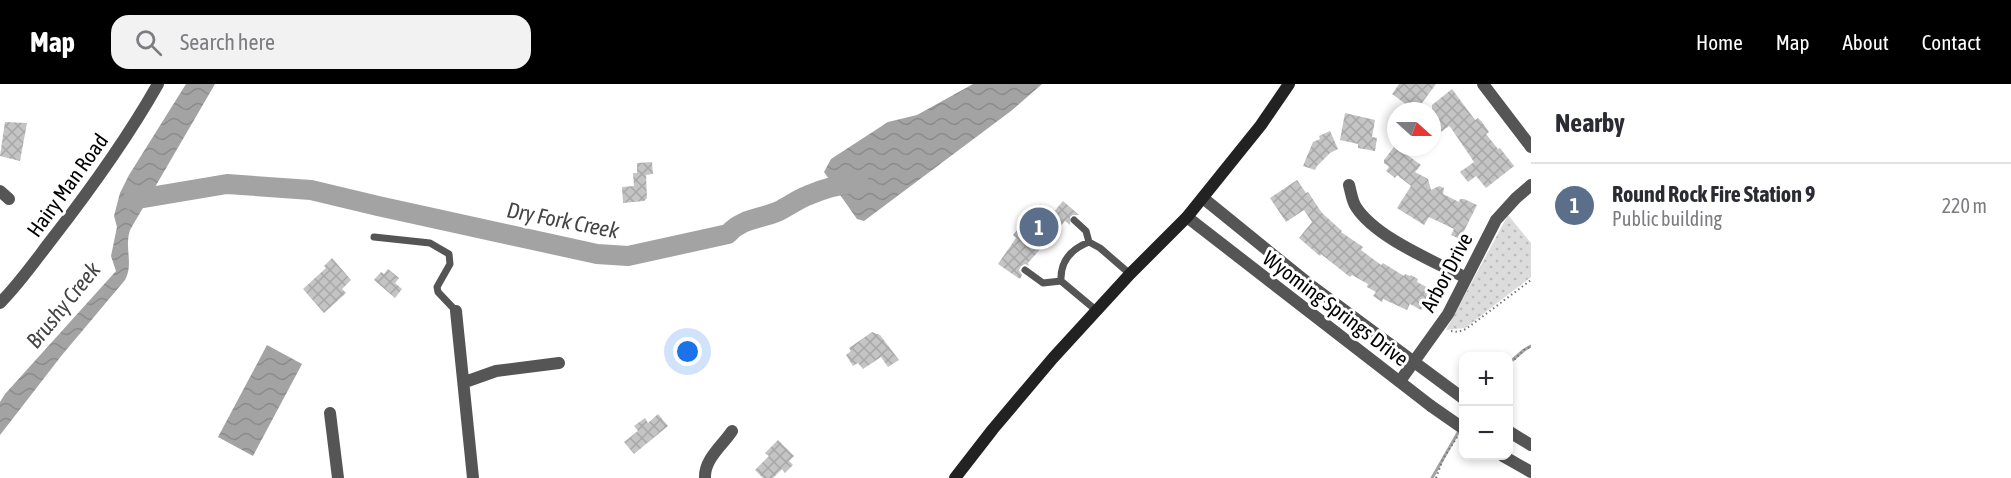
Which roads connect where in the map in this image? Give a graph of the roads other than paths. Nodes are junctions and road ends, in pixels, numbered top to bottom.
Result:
1 (158, 84) edge
2 (1289, 84) edge
3 (1483, 84) edge
4 (1531, 147) edge
5 (1349, 185) dead end
6 (1531, 185) edge
7 (1203, 198) junction
8 (1187, 217) junction
9 (1074, 220) dead end
10 (374, 237) dead end
11 (1089, 242) junction
12 (1025, 270) dead end
13 (1130, 274) junction
14 (1466, 278) junction
15 (1061, 281) junction
16 (0, 303) edge
17 (456, 311) joint
18 (1097, 311) junction
19 (1413, 362) junction
20 (559, 363) dead end
21 (1400, 381) junction
22 (465, 382) junction
23 (1459, 396) edge
24 (330, 413) dead end
25 (1459, 430) edge
26 (732, 431) dead end
27 (1513, 434) edge
28 (1531, 445) edge
29 (1510, 460) edge
30 (1531, 472) edge
31 (338, 478) edge
32 (473, 478) edge
33 (705, 478) edge
34 (955, 478) edge

1 - 16 street, Hairy Man Road
2 - 7 main road
3 - 4 street
5 - 14 street
6 - 14 street, Arbor Drive
7 - 8 main road
7 - 19 street, Wyoming Springs Drive
8 - 13 main road
8 - 21 street, Wyoming Springs Drive
9 - 11 lane
10 - 17 lane
11 - 13 lane
11 - 15 lane
12 - 15 lane
13 - 18 main road
14 - 19 street, Arbor Drive
15 - 18 lane
17 - 22 street
18 - 34 main road
19 - 21 street, Arbor Drive
19 - 23 street, Wyoming Springs Drive
20 - 22 street
21 - 25 street, Wyoming Springs Drive, bridge
22 - 32 street
24 - 31 street
26 - 33 street
27 - 28 street
29 - 30 street

